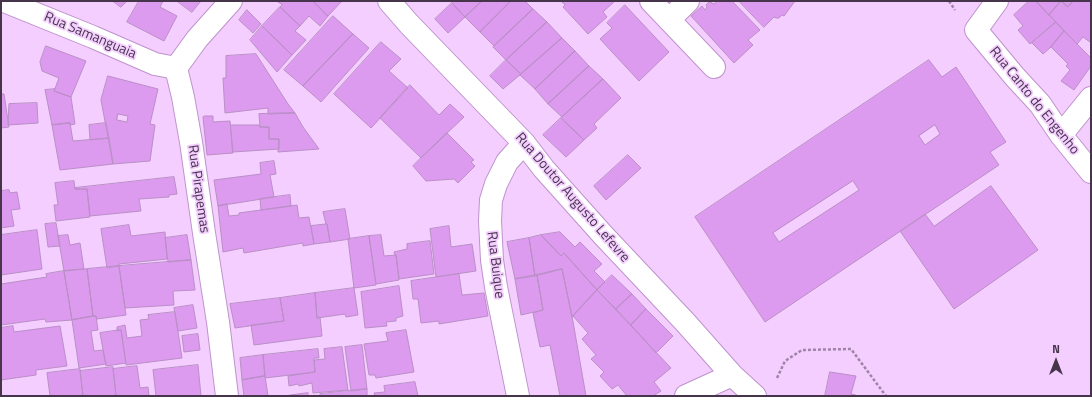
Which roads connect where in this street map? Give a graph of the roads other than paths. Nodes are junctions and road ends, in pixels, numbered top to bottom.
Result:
1 (4, 1) edge
2 (230, 1) edge
3 (389, 1) edge
4 (651, 1) edge
5 (688, 1) edge
6 (997, 1) edge
7 (669, 20) junction
8 (714, 67) dead end
9 (176, 68) junction
10 (1091, 98) edge
11 (1061, 135) junction
12 (524, 143) junction
13 (1091, 172) edge
14 (732, 375) junction
15 (227, 396) edge
16 (518, 396) edge
17 (686, 396) edge
18 (755, 396) edge

1 - 9 street, Rua Samanguaia
2 - 9 street
3 - 12 street, Rua Doutor Augusto Lefevre
4 - 7 street
5 - 7 street
6 - 11 street, Rua Canto do Engenho
7 - 8 street
9 - 15 street, Rua Pirapemas
10 - 11 street
11 - 13 street, Rua Canto do Engenho
12 - 14 street, Rua Doutor Augusto Lefevre
12 - 16 street, Rua Buique
14 - 17 street
14 - 18 street, Rua Doutor Augusto Lefevre

